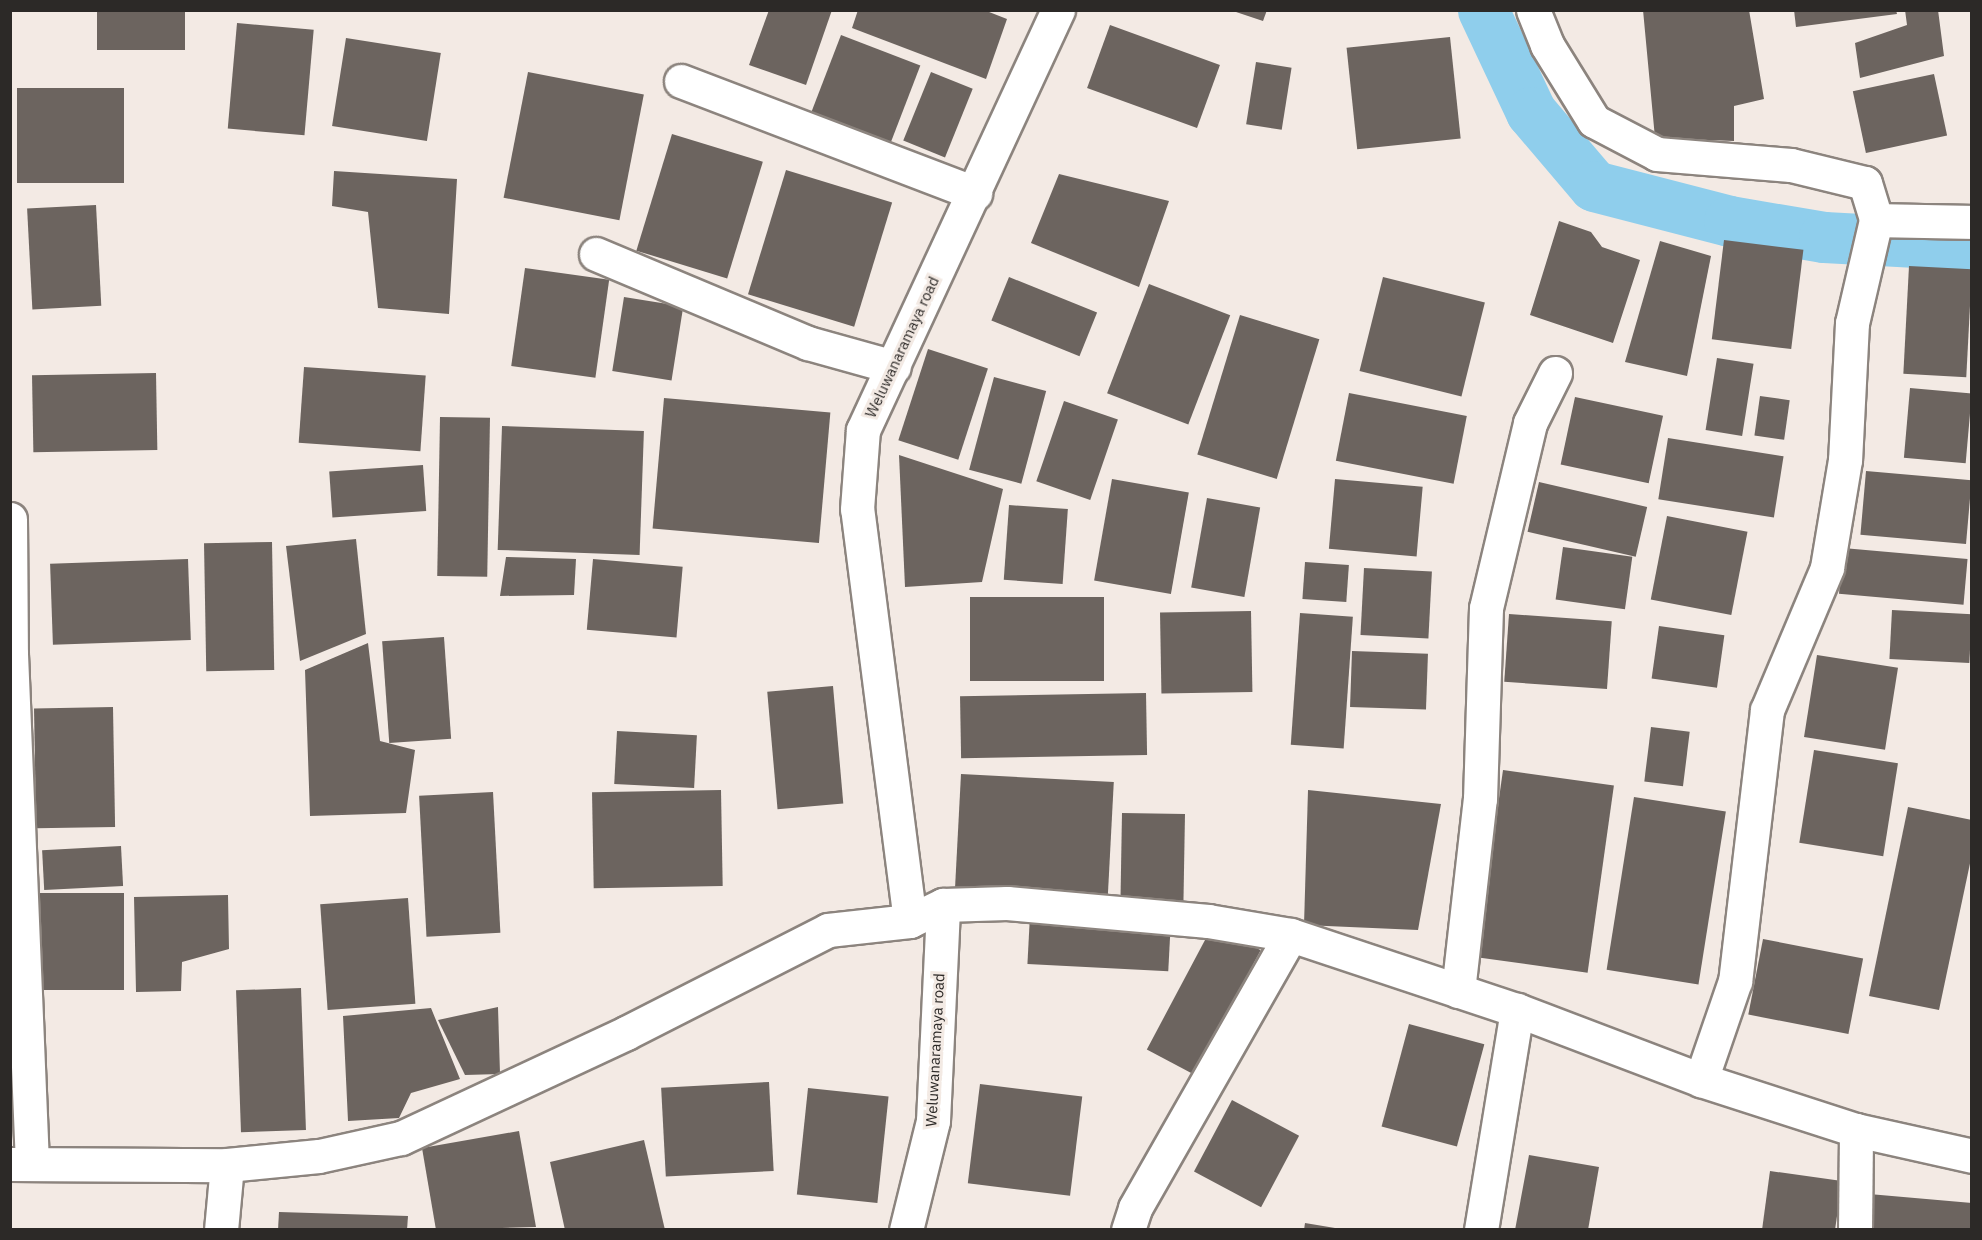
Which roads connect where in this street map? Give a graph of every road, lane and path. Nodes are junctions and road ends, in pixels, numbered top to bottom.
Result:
1 (1058, 10) edge
2 (1533, 10) edge
3 (681, 81) dead end
4 (975, 193) junction
5 (1876, 220) junction
6 (1971, 222) edge
7 (597, 254) dead end
8 (894, 367) junction
9 (1555, 373) dead end
10 (10, 519) edge
11 (942, 904) junction
12 (910, 921) junction
13 (1291, 935) junction
14 (1458, 991) junction
15 (1517, 1010) junction
16 (1701, 1080) junction
17 (1856, 1130) junction
18 (1971, 1156) edge
19 (21, 1164) edge
20 (226, 1166) junction
21 (221, 1230) edge
22 (906, 1230) edge
23 (1128, 1230) edge
24 (1481, 1230) edge
25 (1855, 1230) edge

1 - 4 street, Weluwanaramaya road
2 - 5 street
3 - 4 street
4 - 8 street, Weluwanaramaya road
5 - 6 street
5 - 16 street
7 - 8 street
8 - 12 street, Weluwanaramaya road
9 - 14 street
10 - 19 street
11 - 12 street
11 - 13 street
11 - 22 street, Weluwanaramaya road
12 - 20 street
13 - 14 street
13 - 23 street
14 - 15 street
15 - 16 street
15 - 24 street
16 - 17 street
17 - 18 street
17 - 25 street
19 - 20 street
20 - 21 street

